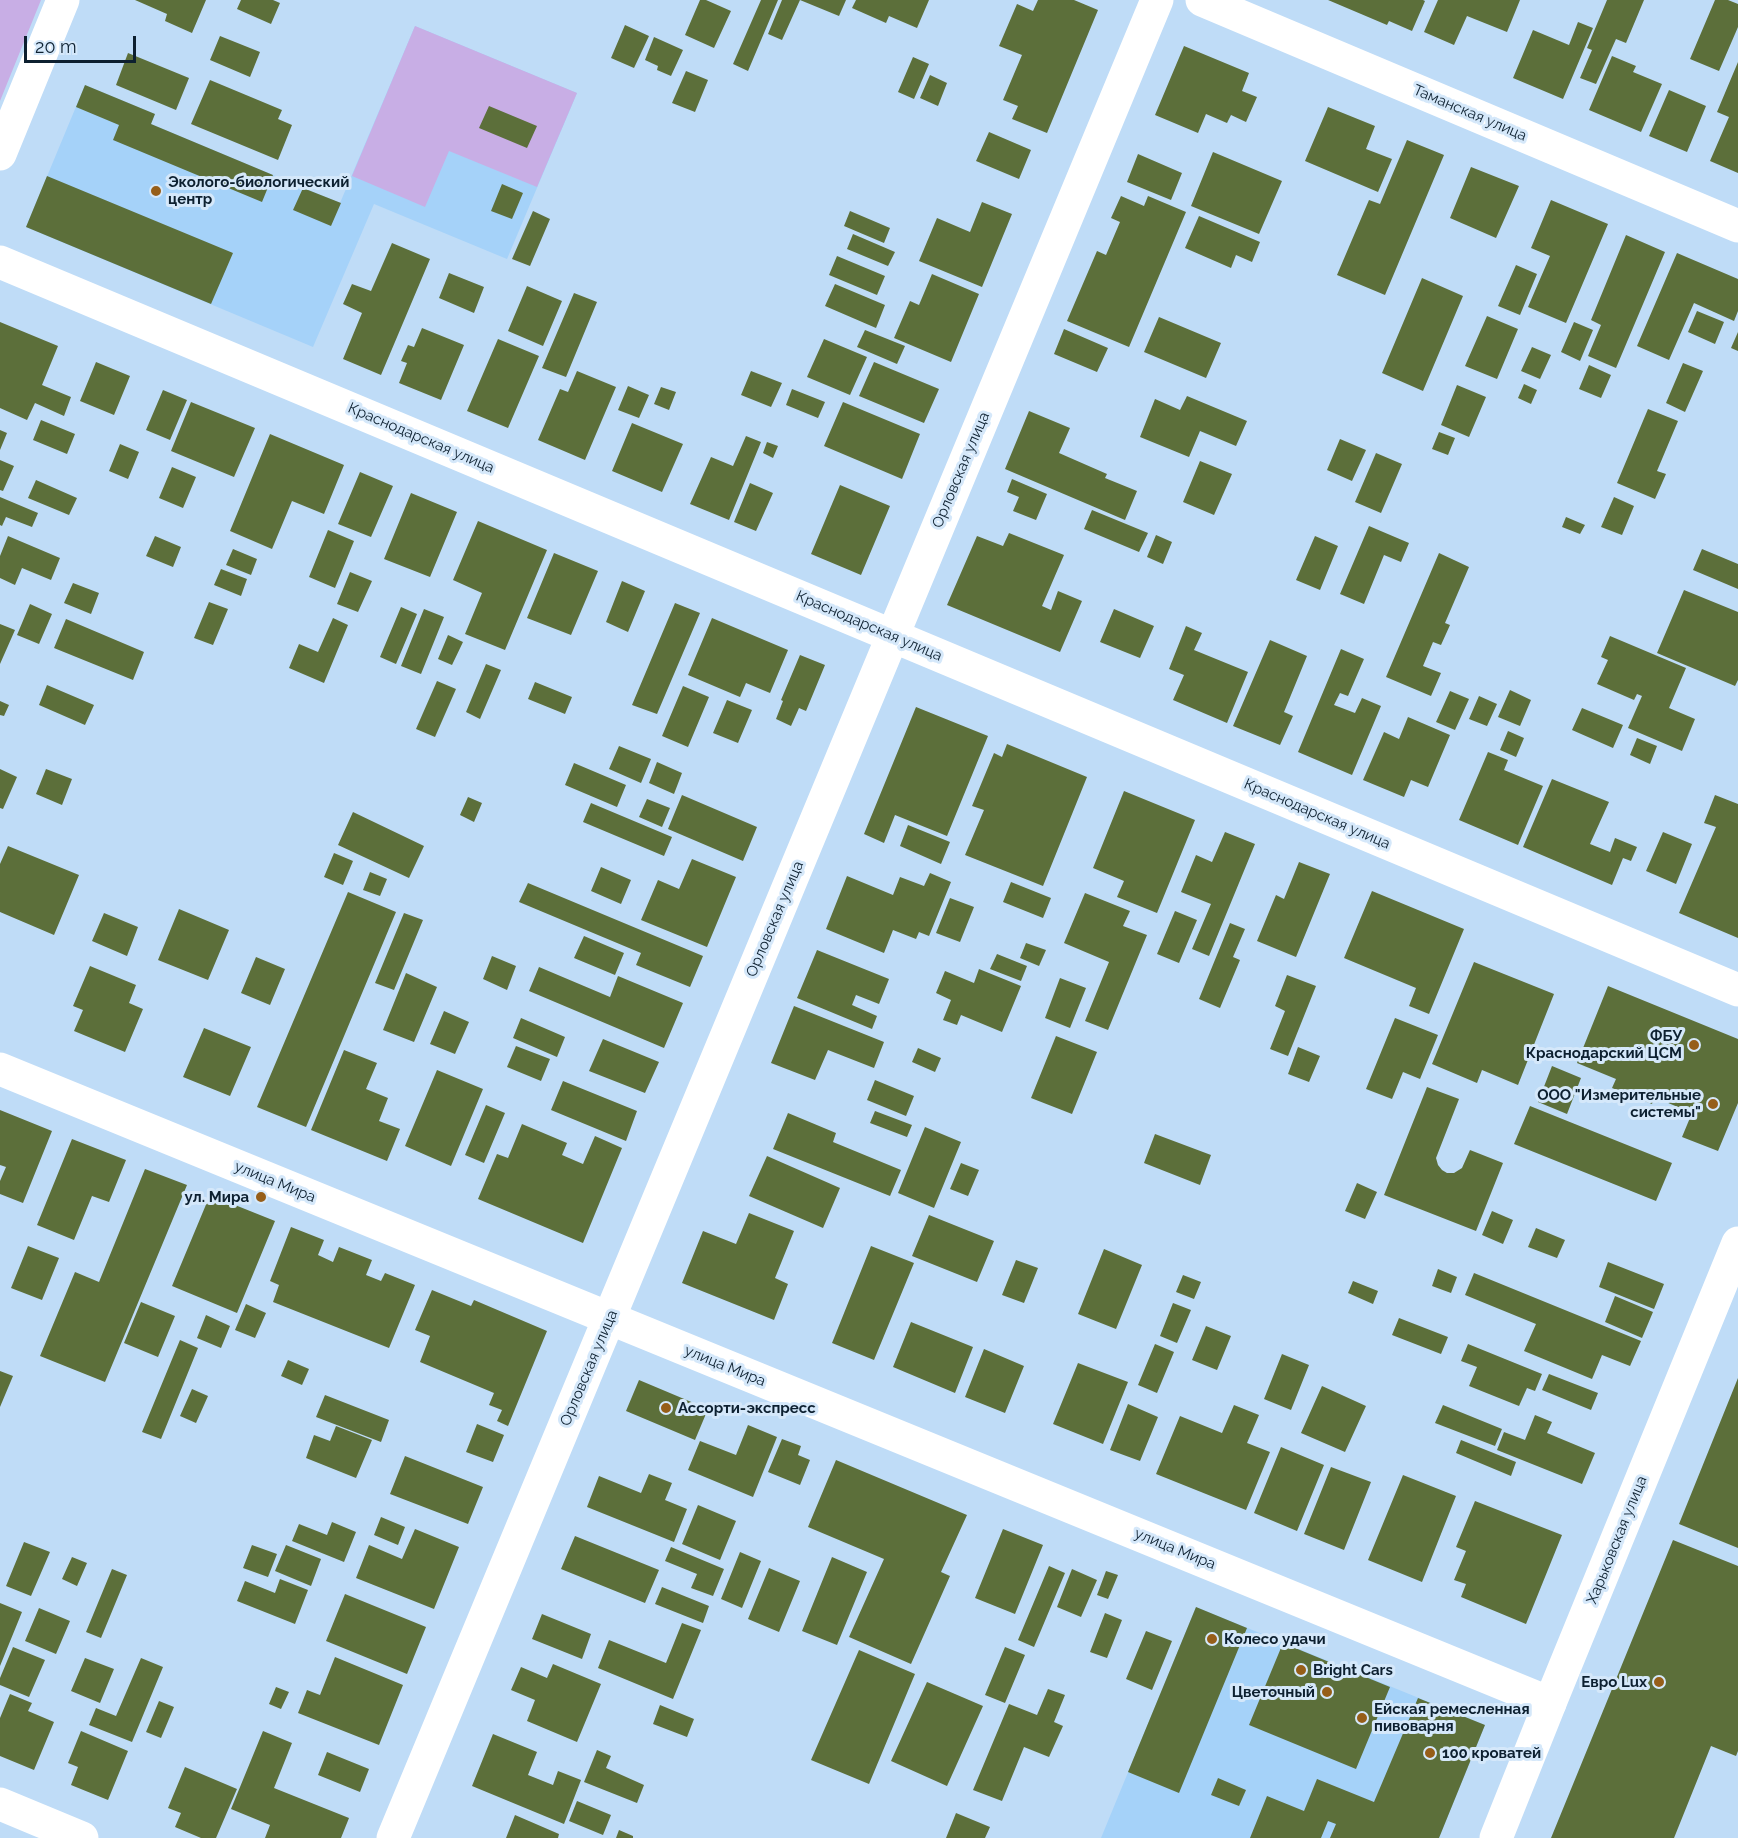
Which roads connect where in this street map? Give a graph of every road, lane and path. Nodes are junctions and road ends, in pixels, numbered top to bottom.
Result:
1 (63, 0) edge
2 (1157, 0) edge
3 (1202, 0) edge
4 (0, 154) edge
5 (1738, 226) edge
6 (0, 262) edge
7 (892, 636) junction
8 (1738, 990) edge
9 (0, 1069) edge
10 (1738, 1243) edge
11 (609, 1318) junction
12 (1550, 1704) junction
13 (0, 1804) edge
14 (82, 1838) edge
15 (393, 1838) edge
16 (1496, 1838) edge

1 - 4 street
2 - 7 street, Орловская улица
3 - 5 street, Таманская улица
6 - 7 street, Краснодарская улица
7 - 8 street, Краснодарская улица
7 - 11 street, Орловская улица
9 - 11 street, улица Мира
10 - 12 street, Харьковская улица
11 - 12 street, улица Мира
11 - 15 street, Орловская улица
12 - 16 street, Харьковская улица
13 - 14 street

